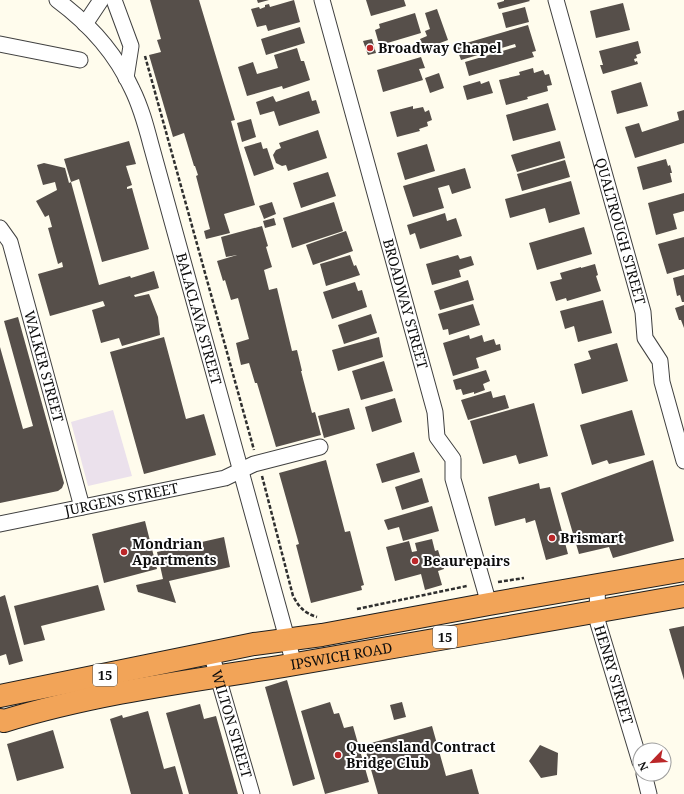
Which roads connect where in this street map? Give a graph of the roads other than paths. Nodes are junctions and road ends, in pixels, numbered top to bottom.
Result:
1 (57, 0) edge
2 (101, 0) edge
3 (114, 0) edge
4 (322, 0) edge
5 (556, 0) edge
6 (85, 24) junction
7 (0, 44) edge
8 (80, 60) dead end
9 (126, 78) junction
10 (0, 228) edge
11 (320, 446) dead end
12 (684, 461) edge
13 (241, 470) junction
14 (82, 507) junction
15 (0, 524) edge
16 (684, 570) edge
17 (597, 585) junction
18 (684, 596) edge
19 (489, 604) junction
20 (597, 611) junction
21 (287, 639) junction
22 (211, 653) junction
23 (294, 664) junction
24 (218, 676) junction
25 (0, 696) edge
26 (0, 720) edge
27 (634, 742) edge
28 (646, 782) edge
29 (252, 794) edge
30 (649, 794) edge

1 - 6 street, BALACLAVA STREET
2 - 6 street
3 - 9 street
4 - 19 street, BROADWAY STREET
5 - 12 street, QUALTROUGH STREET
6 - 9 street, BALACLAVA STREET
7 - 8 street
9 - 13 street, BALACLAVA STREET
10 - 14 street, WALKER STREET
11 - 13 street, JURGENS STREET
13 - 14 street, JURGENS STREET
13 - 21 street, BALACLAVA STREET
14 - 15 street, JURGENS STREET
16 - 17 highway, IPSWICH ROAD / 15
17 - 19 highway, IPSWICH ROAD / 15
17 - 20 street, HENRY STREET
18 - 20 highway, IPSWICH ROAD / 15
19 - 21 highway, IPSWICH ROAD / 15
20 - 23 highway, IPSWICH ROAD / 15
20 - 27 street, HENRY STREET
21 - 22 highway, IPSWICH ROAD / 15
21 - 23 street, BALACLAVA STREET
22 - 24 street, WILTON STREET
22 - 25 highway, IPSWICH ROAD / 15
23 - 24 highway, IPSWICH ROAD / 15
24 - 26 highway, IPSWICH ROAD / 15
24 - 29 street, WILTON STREET
28 - 30 street

